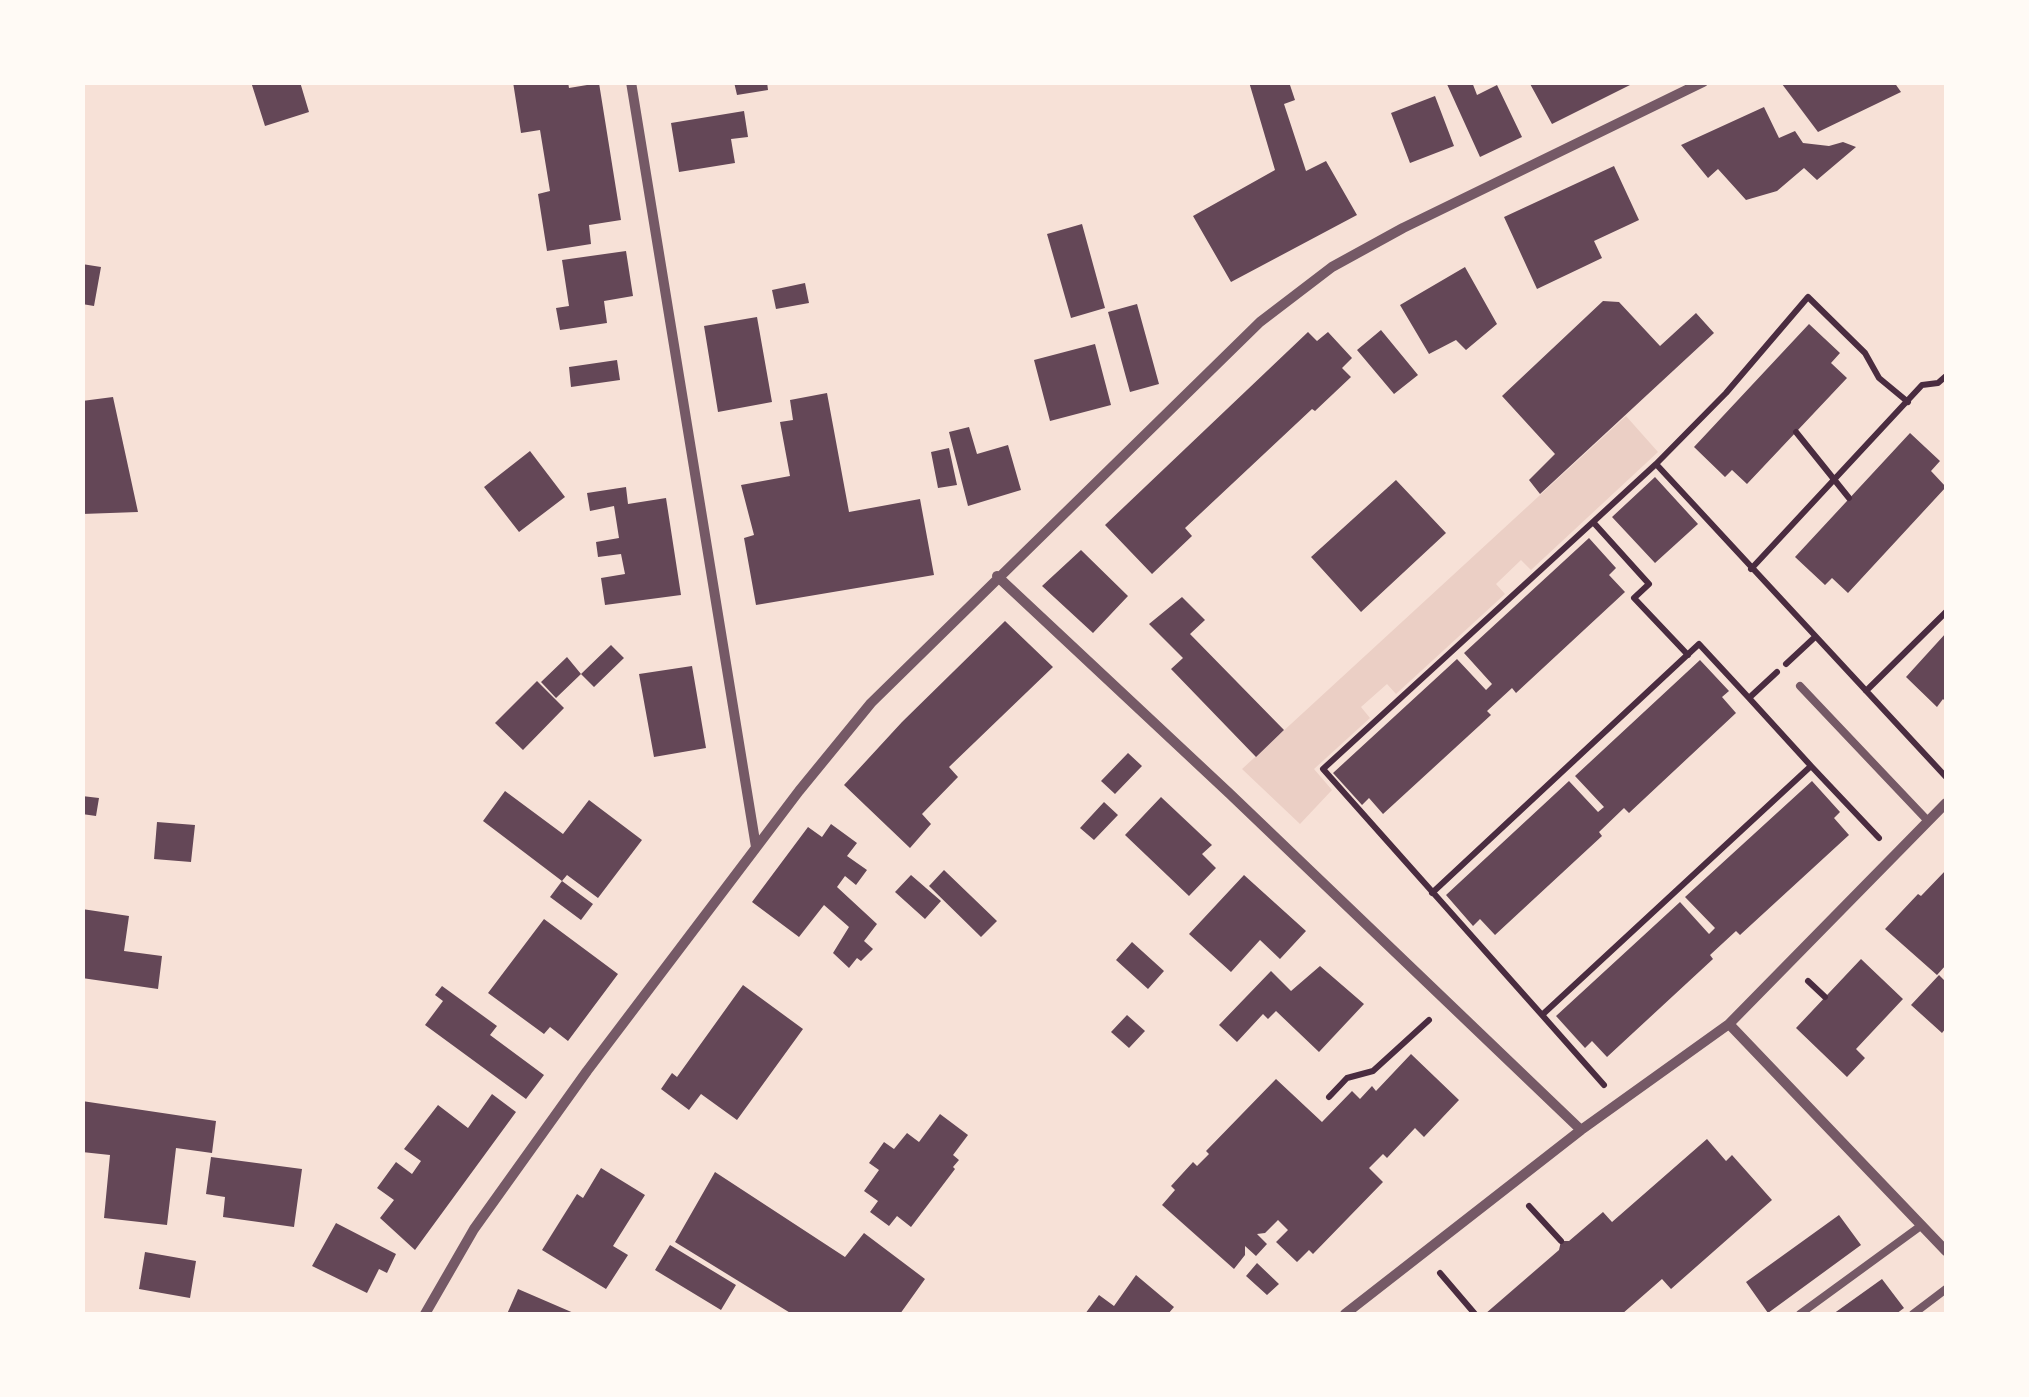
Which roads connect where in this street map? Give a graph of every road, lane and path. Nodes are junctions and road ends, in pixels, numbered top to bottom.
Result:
1 (631, 82) edge
2 (1702, 82) edge
3 (1946, 376) edge
4 (1908, 402) junction
5 (1796, 432) dead end
6 (1656, 464) junction
7 (1834, 481) junction
8 (1849, 498) dead end
9 (1592, 522) junction
10 (1751, 569) junction
11 (997, 576) junction
12 (1946, 612) edge
13 (1814, 638) junction
14 (1688, 656) junction
15 (1800, 686) dead end
16 (1866, 692) junction
17 (1748, 698) junction
18 (1811, 766) junction
19 (1946, 778) edge
20 (1946, 803) edge
21 (1928, 820) junction
22 (756, 847) junction
23 (1896, 857) junction
24 (1432, 893) junction
25 (1810, 982) dead end
26 (1824, 997) dead end
27 (1451, 1006) junction
28 (1542, 1014) junction
29 (1730, 1024) junction
30 (1329, 1098) dead end
31 (1619, 1102) junction
32 (1581, 1130) junction
33 (1529, 1206) dead end
34 (1922, 1225) junction
35 (1561, 1242) dead end
36 (1946, 1252) edge
37 (1440, 1273) dead end
38 (1946, 1289) edge
39 (425, 1314) edge
40 (1345, 1314) edge
41 (1475, 1314) edge
42 (1800, 1314) edge
43 (1913, 1314) edge

1 - 22 street
2 - 11 street
3 - 4 path
4 - 6 path
4 - 7 path
5 - 7 path
6 - 9 path
6 - 10 path
7 - 8 path
7 - 10 path
9 - 14 path
9 - 24 path
10 - 13 path
11 - 22 street
11 - 27 street
12 - 16 path
13 - 16 path
13 - 17 path
14 - 17 path
14 - 24 path
15 - 21 lane
16 - 19 path
17 - 18 path
18 - 23 path
18 - 28 path
20 - 21 street
21 - 23 street
22 - 39 street
23 - 29 street
24 - 28 path
25 - 26 path
27 - 30 path
27 - 32 street
28 - 31 path
29 - 31 street
29 - 34 street
31 - 32 street
32 - 40 street
33 - 35 path
34 - 36 street
34 - 42 lane
37 - 41 path
38 - 43 lane

